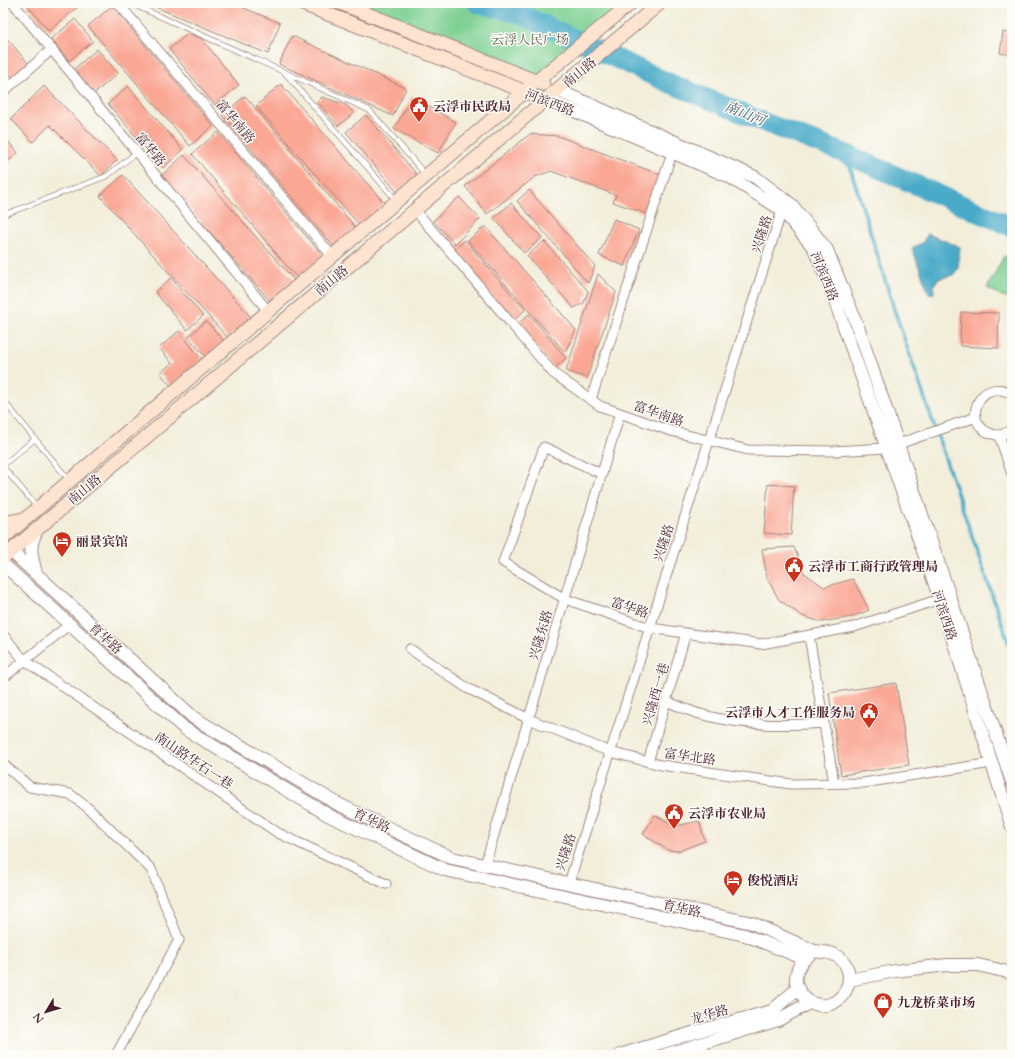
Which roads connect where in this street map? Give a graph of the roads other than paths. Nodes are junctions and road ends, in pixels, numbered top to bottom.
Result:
1 (13, 3) edge
2 (118, 3) edge
3 (130, 3) edge
4 (300, 3) edge
5 (340, 3) edge
6 (631, 3) edge
7 (660, 3) edge
8 (52, 49) junction
9 (284, 72) junction
10 (537, 81) junction
11 (557, 90) junction
12 (3, 92) edge
13 (524, 92) junction
14 (546, 99) junction
15 (137, 152) junction
16 (672, 153) junction
17 (427, 176) junction
18 (397, 201) junction
19 (415, 210) junction
20 (782, 210) junction
21 (3, 215) edge
22 (333, 256) junction
23 (269, 312) junction
24 (1012, 394) edge
25 (591, 399) junction
26 (3, 400) edge
27 (620, 413) junction
28 (976, 417) junction
29 (1012, 429) edge
30 (999, 435) junction
31 (35, 439) junction
32 (709, 441) junction
33 (893, 447) junction
34 (3, 466) edge
35 (602, 474) junction
36 (1012, 474) edge
37 (70, 481) junction
38 (38, 508) junction
39 (27, 518) junction
40 (3, 523) edge
41 (38, 528) junction
42 (3, 538) edge
43 (6, 551) edge
44 (3, 564) edge
45 (36, 573) junction
46 (3, 576) edge
47 (24, 583) junction
48 (565, 599) junction
49 (940, 599) junction
50 (70, 624) junction
51 (650, 628) junction
52 (686, 633) junction
53 (3, 635) edge
54 (809, 636) junction
55 (410, 650) dead end
56 (24, 660) junction
57 (3, 678) edge
58 (666, 702) junction
59 (529, 719) junction
60 (824, 723) junction
61 (610, 752) junction
62 (648, 762) junction
63 (992, 763) junction
64 (3, 764) edge
65 (1012, 782) edge
66 (834, 783) junction
67 (1012, 827) edge
68 (485, 865) junction
69 (568, 883) junction
70 (386, 884) dead end
71 (809, 955) junction
72 (1012, 974) edge
73 (849, 980) junction
74 (798, 988) junction
75 (811, 1002) junction
76 (116, 1055) edge
77 (620, 1055) edge
78 (664, 1055) edge

1 - 8 street, 富华路
2 - 22 street, 富华南路
3 - 9 lane
4 - 13 main road, 河滨西路
5 - 10 main road, 河滨西路
6 - 10 main road, 南山路
7 - 11 main road, 南山路
8 - 12 street
8 - 15 street, 富华路
9 - 17 lane
9 - 18 lane
10 - 11 main road, 河滨西路
10 - 13 main road, 南山路
11 - 14 main road, 南山路
11 - 33 street, 河滨西路
13 - 14 main road, 河滨西路
13 - 17 main road, 南山路
14 - 16 street, 河滨西路
14 - 19 main road, 南山路
15 - 21 lane
15 - 23 street, 富华路
16 - 20 street, 河滨西路
16 - 25 street
17 - 18 main road, 南山路
18 - 22 main road, 南山路
19 - 25 street, 富华南路
19 - 41 main road, 南山路
20 - 32 street, 兴隆路
20 - 33 street, 河滨西路
22 - 23 main road, 南山路
23 - 37 main road, 南山路
24 - 28 street
25 - 27 street, 富华南路
26 - 31 lane
27 - 32 street, 富华南路
27 - 35 street, 兴隆东路
28 - 30 street
28 - 33 street, 富华南路
29 - 30 street
30 - 36 street
31 - 34 lane
31 - 37 lane
32 - 33 street, 富华南路
32 - 51 street, 兴隆路
33 - 49 street, 河滨西路
33 - 65 street, 河滨西路
34 - 38 lane
35 - 48 street, 兴隆东路
35 - 48 street, 富华路
37 - 38 main road, 南山路
38 - 39 main road, 南山路
39 - 40 main road
39 - 42 main road, 南山路
41 - 43 main road, 南山路
41 - 45 street
43 - 45 street, 育华路
44 - 47 street, 育华路
45 - 68 street, 育华路
46 - 47 street
47 - 50 street, 育华路
48 - 51 street, 富华路
48 - 59 street, 兴隆东路
49 - 54 street, 富华路
49 - 63 street, 河滨西路
50 - 56 street
50 - 71 street, 育华路
51 - 52 street, 富华路
51 - 61 street, 兴隆路
52 - 54 street, 富华路
52 - 58 street, 兴隆西一巷
53 - 56 street, 南山路华石一巷
54 - 60 street
55 - 59 street, 富华北路
56 - 57 street
56 - 70 street, 南山路华石一巷
58 - 60 street
58 - 62 street, 兴隆西一巷
59 - 61 street, 富华北路
59 - 68 street, 兴隆东路
60 - 66 street
61 - 62 street, 富华北路
61 - 69 street, 兴隆路
62 - 66 street, 富华北路
63 - 66 street, 富华北路
63 - 67 street, 河滨西路
64 - 76 street
68 - 69 street, 育华路
69 - 71 street, 育华路
71 - 73 street
71 - 74 street
72 - 73 street
73 - 75 street
74 - 75 street
74 - 77 street, 龙华路
75 - 78 street, 龙华路

